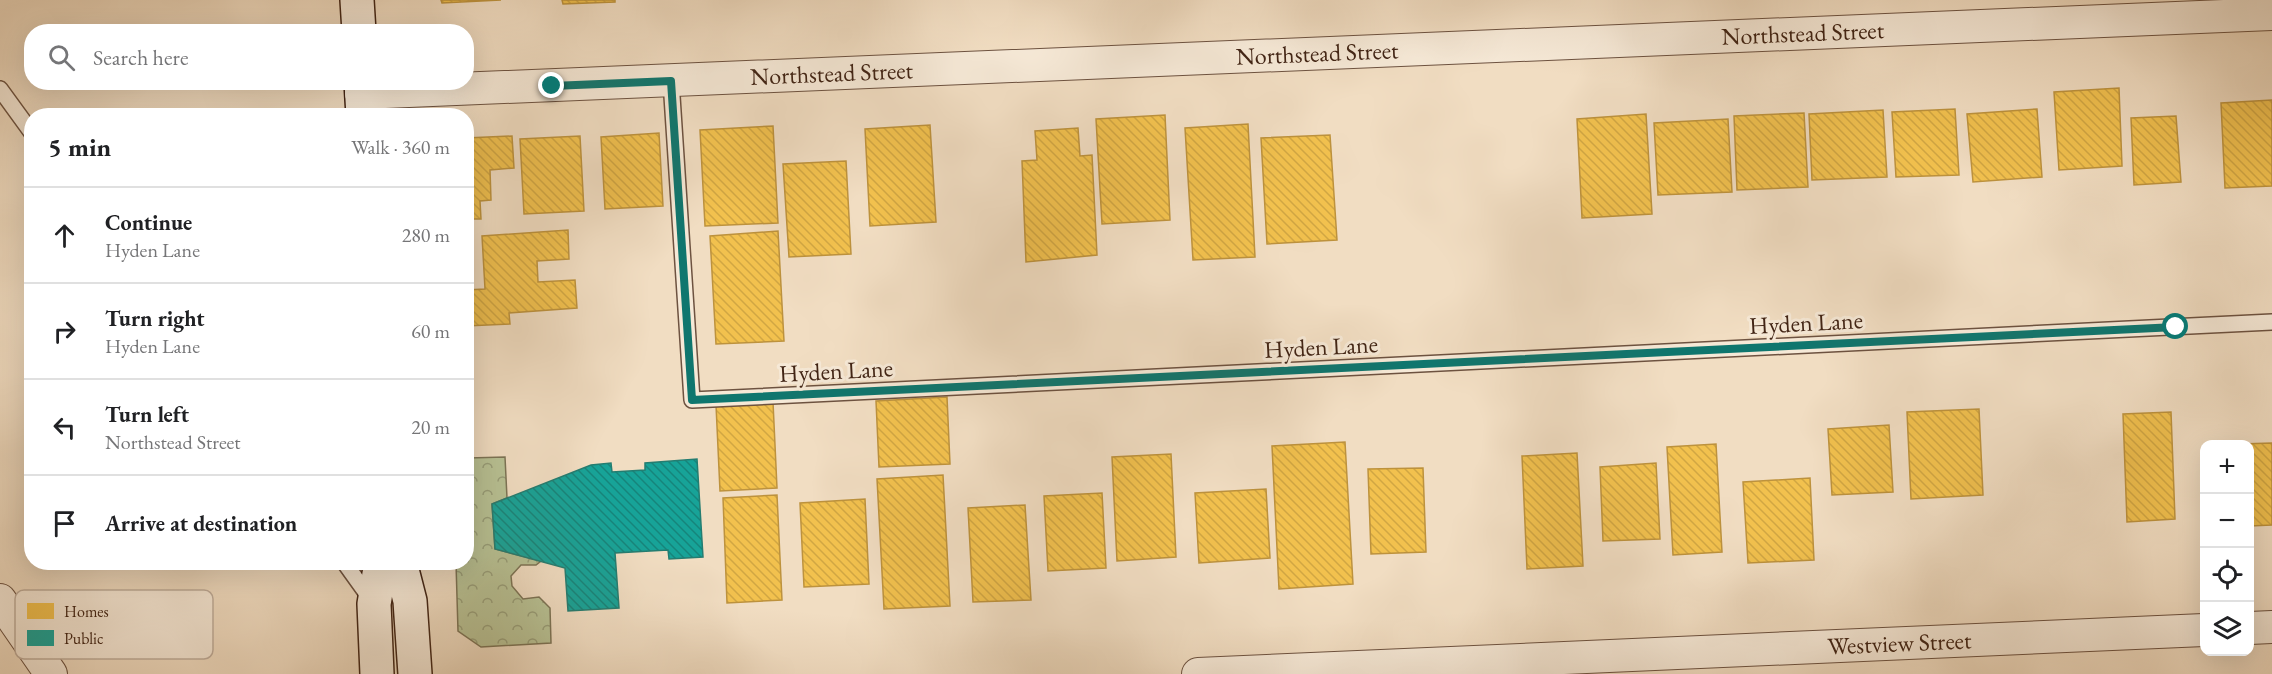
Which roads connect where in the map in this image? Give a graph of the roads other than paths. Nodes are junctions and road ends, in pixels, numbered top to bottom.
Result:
1 (357, 0) edge
2 (2272, 14) edge
3 (358, 24) edge
4 (671, 81) junction
5 (0, 89) edge
6 (362, 97) edge
7 (24, 122) edge
8 (2272, 322) edge
9 (350, 570) edge
10 (380, 570) edge
11 (402, 570) edge
12 (0, 600) edge
13 (374, 604) junction
14 (15, 622) edge
15 (2272, 627) edge
16 (2254, 628) edge
17 (2200, 630) edge
18 (41, 659) edge
19 (51, 674) edge
20 (377, 674) edge
21 (416, 674) edge
22 (1198, 674) edge

1 - 3 street
2 - 4 street, Northstead Street
4 - 6 street, Northstead Street
4 - 8 lane, Hyden Lane
5 - 7 lane
9 - 13 lane
10 - 13 street
11 - 21 street
12 - 14 street
13 - 20 street
15 - 16 street
17 - 22 street, Westview Street
18 - 19 street

